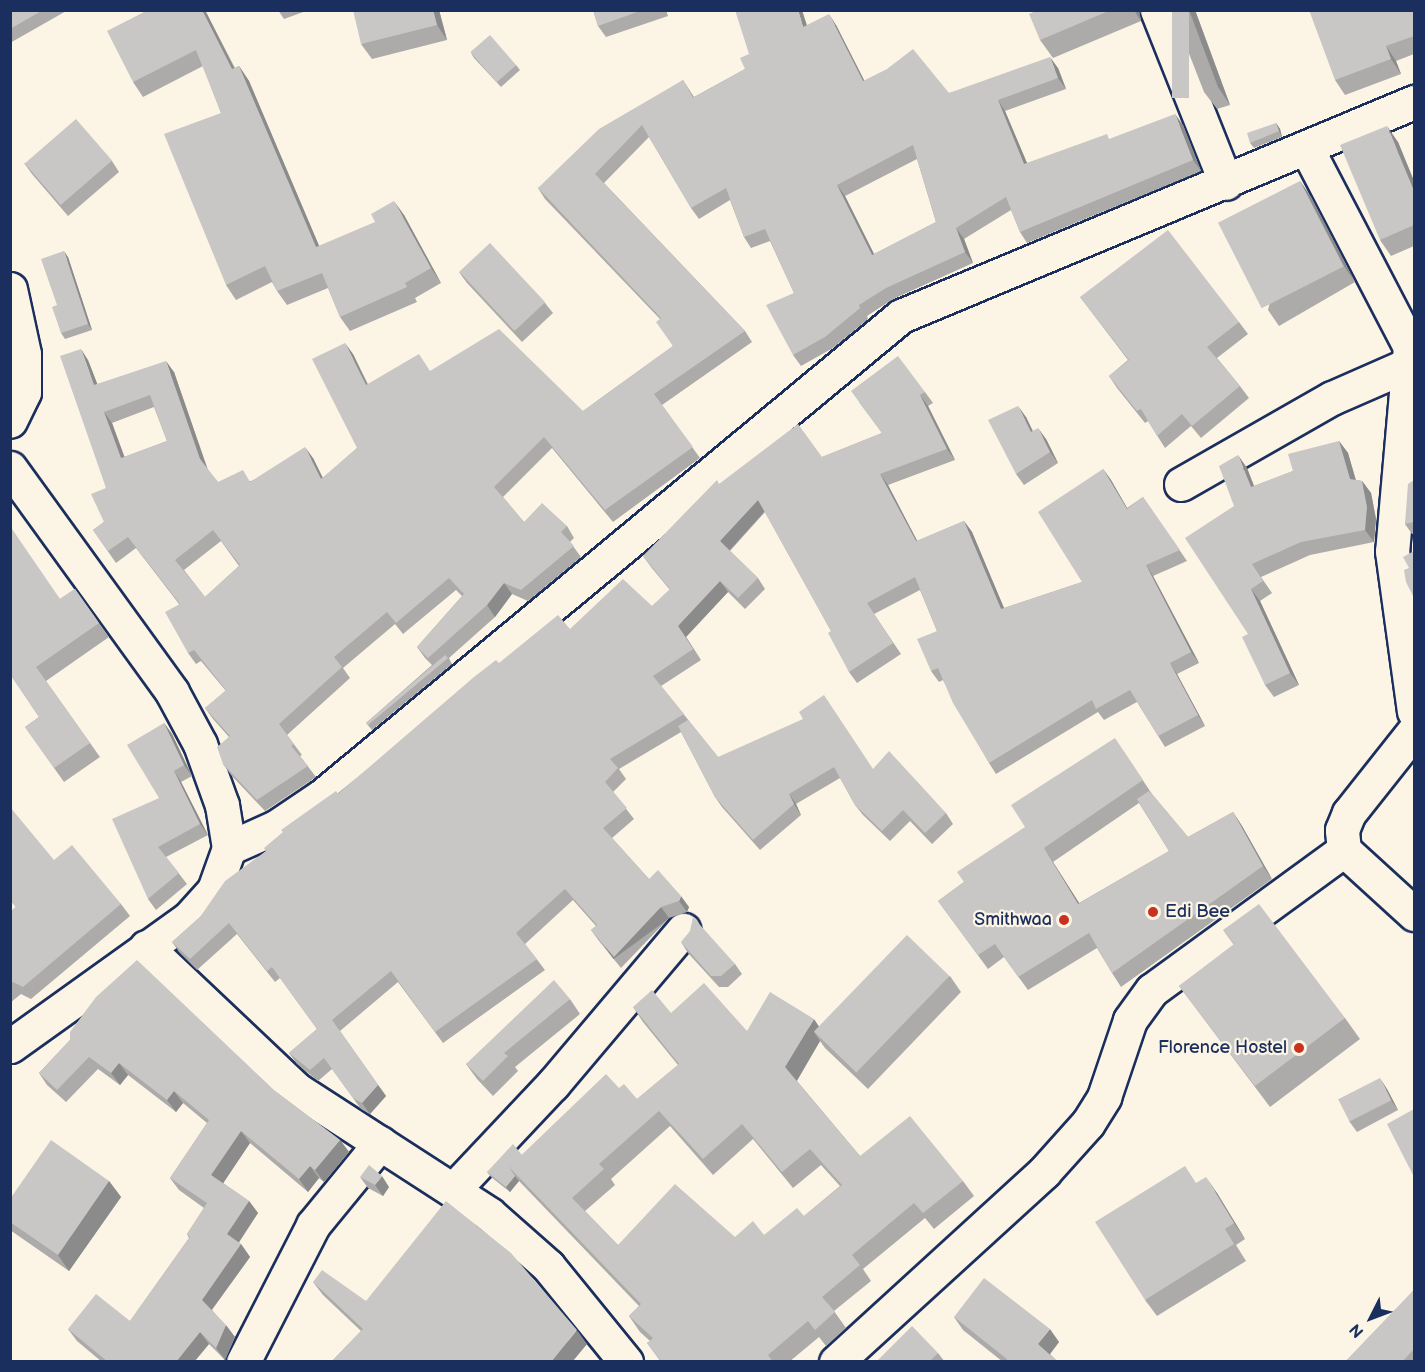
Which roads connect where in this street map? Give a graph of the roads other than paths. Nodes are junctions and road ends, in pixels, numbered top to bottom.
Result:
1 (1157, 10) edge
2 (1414, 102) edge
3 (1307, 149) junction
4 (1226, 183) junction
5 (10, 289) edge
6 (1410, 352) edge
7 (10, 421) edge
8 (10, 468) edge
9 (1181, 484) dead end
10 (1414, 712) edge
11 (1414, 731) edge
12 (229, 848) junction
13 (1344, 850) junction
14 (1414, 914) edge
15 (682, 930) dead end
16 (146, 947) junction
17 (10, 1046) edge
18 (380, 1143) junction
19 (453, 1190) junction
20 (243, 1362) edge
21 (626, 1362) edge
22 (836, 1362) edge

1 - 4 street
2 - 3 street
3 - 4 street
3 - 6 street
4 - 12 street
5 - 7 street
6 - 9 street
6 - 10 street
8 - 12 street
11 - 13 street
12 - 16 street
13 - 14 street
13 - 22 street
15 - 19 street
16 - 17 street
16 - 18 street
18 - 19 street
18 - 20 street
19 - 21 street

